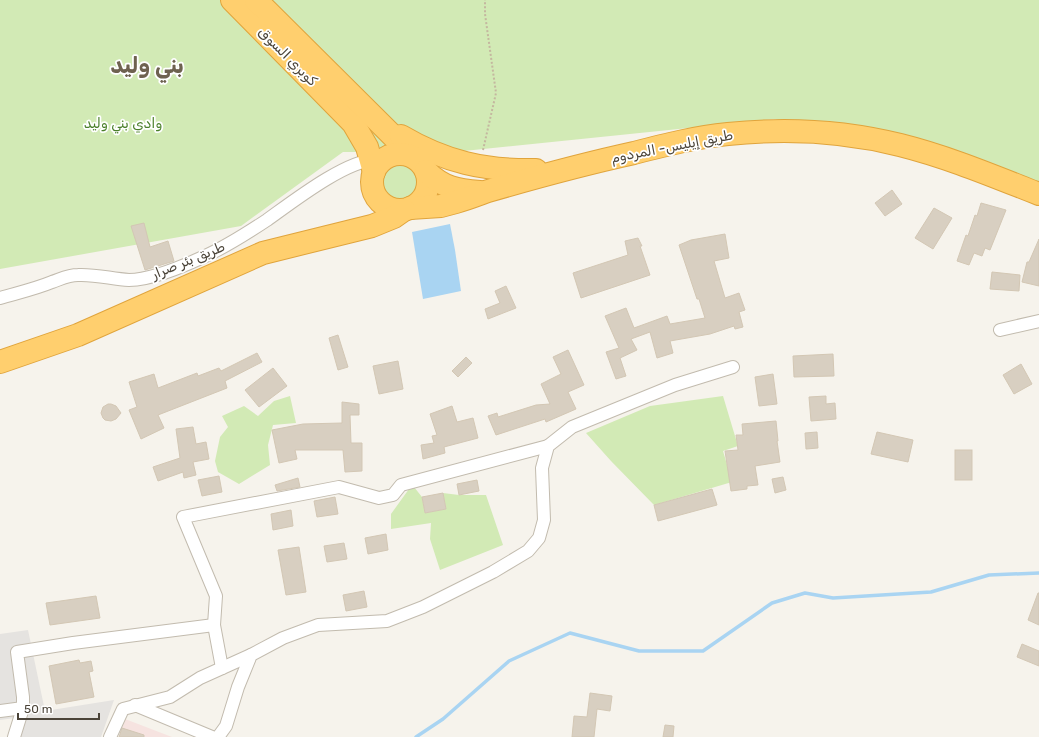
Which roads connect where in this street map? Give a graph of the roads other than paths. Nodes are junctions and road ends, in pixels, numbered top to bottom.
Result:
1 (232, 0) edge
2 (256, 0) edge
3 (350, 107) junction
4 (376, 120) junction
5 (376, 164) junction
6 (420, 164) junction
7 (560, 170) junction
8 (485, 192) junction
9 (374, 194) junction
10 (1039, 194) edge
11 (407, 209) junction
12 (349, 231) junction
13 (0, 298) edge
14 (1039, 321) edge
15 (1000, 330) dead end
16 (0, 362) edge
17 (733, 367) dead end
18 (548, 446) junction
19 (214, 625) junction
20 (251, 655) junction
21 (222, 668) junction
22 (134, 705) junction
23 (22, 708) junction
24 (0, 711) edge
25 (14, 737) edge
26 (110, 737) edge
27 (212, 737) edge
28 (218, 737) edge

1 - 3 highway, كوبري السوق
2 - 3 highway, كوبري السوق
3 - 4 highway
3 - 5 highway
4 - 6 highway
4 - 7 highway
5 - 6 highway
5 - 9 highway
5 - 13 street, طريق بئر صرار
6 - 8 highway
6 - 11 highway
7 - 8 highway
7 - 10 highway, طريق إيليس- المردوم
8 - 11 highway
9 - 11 highway
9 - 12 highway
11 - 12 highway
12 - 16 highway
14 - 15 street
17 - 18 street
18 - 19 street
18 - 20 street
19 - 21 street
19 - 23 street
20 - 21 street
20 - 28 street
21 - 22 street
22 - 26 street
22 - 27 street
23 - 24 street
23 - 25 street

